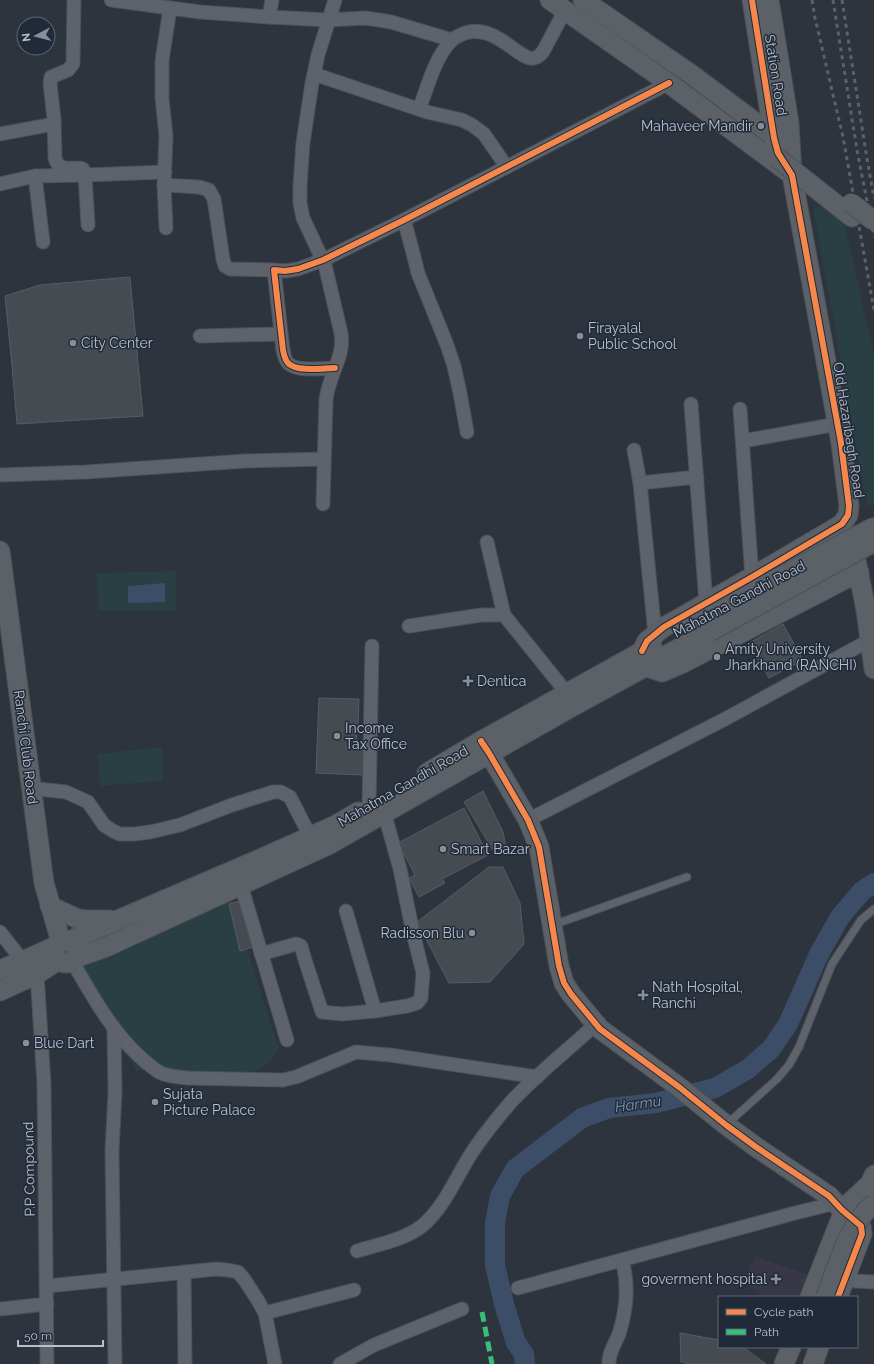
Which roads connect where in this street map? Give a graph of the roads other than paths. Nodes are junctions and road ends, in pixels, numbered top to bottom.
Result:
1 (74, 0) edge
2 (111, 0) edge
3 (272, 0) edge
4 (335, 0) edge
5 (752, 0) edge
6 (769, 0) edge
7 (573, 2) edge
8 (170, 8) junction
9 (269, 17) junction
10 (328, 20) junction
11 (452, 40) junction
12 (314, 74) junction
13 (669, 83) junction
14 (419, 109) junction
15 (54, 124) junction
16 (0, 134) edge
17 (779, 148) junction
18 (506, 166) junction
19 (165, 172) junction
20 (85, 175) junction
21 (35, 176) junction
22 (803, 176) junction
23 (0, 184) edge
24 (164, 185) junction
25 (851, 210) junction
26 (404, 220) junction
27 (874, 221) edge
28 (88, 225) dead end
29 (166, 228) dead end
30 (874, 235) edge
31 (43, 242) dead end
32 (323, 260) junction
33 (274, 270) junction
34 (281, 334) junction
35 (200, 336) dead end
36 (335, 368) junction
37 (691, 404) dead end
38 (740, 409) dead end
39 (838, 424) junction
40 (466, 432) dead end
41 (743, 441) junction
42 (634, 450) dead end
43 (324, 459) junction
44 (0, 475) edge
45 (698, 477) junction
46 (640, 483) junction
47 (323, 504) dead end
48 (848, 515) junction
49 (874, 527) edge
50 (488, 542) dead end
51 (874, 542) edge
52 (0, 551) edge
53 (859, 572) junction
54 (752, 577) junction
55 (504, 615) junction
56 (705, 618) junction
57 (409, 626) dead end
58 (656, 634) junction
59 (870, 640) junction
60 (372, 646) dead end
61 (644, 659) junction
62 (874, 669) edge
63 (568, 692) junction
64 (485, 747) junction
65 (30, 789) junction
66 (377, 809) junction
67 (528, 820) junction
68 (310, 836) junction
69 (687, 877) dead end
70 (241, 885) junction
71 (50, 906) junction
72 (874, 909) edge
73 (346, 912) dead end
74 (119, 920) junction
75 (552, 925) junction
76 (0, 932) edge
77 (66, 951) junction
78 (261, 954) junction
79 (22, 960) junction
80 (0, 970) edge
81 (37, 974) junction
82 (0, 991) edge
83 (375, 1011) junction
84 (596, 1024) junction
85 (114, 1030) junction
86 (287, 1040) dead end
87 (537, 1077) junction
88 (726, 1125) junction
89 (874, 1175) edge
90 (874, 1204) edge
91 (839, 1206) junction
92 (357, 1251) dead end
93 (622, 1260) junction
94 (184, 1272) junction
95 (113, 1279) junction
96 (855, 1281) dead end
97 (874, 1282) edge
98 (47, 1286) junction
99 (518, 1288) dead end
100 (354, 1290) dead end
101 (810, 1296) edge
102 (826, 1296) edge
103 (838, 1296) edge
104 (47, 1304) junction
105 (0, 1309) edge
106 (462, 1309) dead end
107 (265, 1313) junction
108 (791, 1348) edge
109 (808, 1348) edge
110 (819, 1348) edge
111 (47, 1364) edge
112 (115, 1364) edge
113 (185, 1364) edge
114 (275, 1364) edge
115 (340, 1364) edge
116 (609, 1364) edge
117 (784, 1364) edge
118 (801, 1364) edge
119 (813, 1364) edge

1 - 15 street
2 - 8 street
3 - 9 street
4 - 10 street
5 - 17 street, Station Road
6 - 17 street
7 - 11 street
7 - 13 street
7 - 17 street
7 - 17 street
8 - 9 street
8 - 19 street
9 - 10 street
10 - 11 street
10 - 12 street
11 - 14 street
12 - 14 street
12 - 32 street
13 - 18 street
13 - 22 street
14 - 18 street
15 - 16 street
15 - 20 street
17 - 22 street
18 - 26 street
19 - 20 street
19 - 24 street
20 - 21 street
20 - 28 street
21 - 23 street
21 - 31 street
22 - 25 street
22 - 39 street, Old Hazaribagh Road
24 - 29 street
24 - 33 street
25 - 27 street, bridge
25 - 30 street
26 - 32 street
26 - 40 street
32 - 33 street
32 - 36 street
33 - 34 street
34 - 35 street
34 - 36 street
36 - 43 street
37 - 45 street
38 - 41 street
39 - 41 street
39 - 48 street, Old Hazaribagh Road
41 - 54 street
42 - 46 street
43 - 44 street
43 - 47 street
45 - 46 street
45 - 56 street
46 - 58 street
48 - 53 street
48 - 54 street, Old Hazaribagh Road
49 - 56 street, Mahatma Gandhi Road, bridge
50 - 55 street
51 - 56 street, Mahatma Gandhi Road, bridge
52 - 65 street, Ranchi Club Road
53 - 59 street
53 - 61 street
54 - 56 street, Old Hazaribagh Road
55 - 57 street
55 - 63 street
56 - 58 street, Old Hazaribagh Road
56 - 61 street, Mahatma Gandhi Road
58 - 61 street, Old Hazaribagh Road
59 - 62 street
59 - 67 street
60 - 66 street
61 - 63 street, Mahatma Gandhi Road
61 - 64 street, Mahatma Gandhi Road
63 - 64 street, Mahatma Gandhi Road
64 - 66 street, Mahatma Gandhi Road
64 - 67 street
65 - 68 street
65 - 71 street, Ranchi Club Road
66 - 68 street, Mahatma Gandhi Road
66 - 70 street, Mahatma Gandhi Road
66 - 83 street
67 - 75 street
68 - 74 street, Mahatma Gandhi Road
69 - 75 lane
70 - 77 street, Mahatma Gandhi Road
70 - 78 street
71 - 74 street
71 - 77 street, Ranchi Club Road
72 - 88 lane
73 - 83 street
74 - 77 street, Mahatma Gandhi Road
75 - 84 street
76 - 79 street
77 - 79 street, Mahatma Gandhi Road
77 - 81 street, Mahatma Gandhi Road
77 - 85 street
78 - 83 street
78 - 86 street
79 - 80 street, Mahatma Gandhi Road
81 - 82 street, Mahatma Gandhi Road
81 - 98 street, P.P Compound
84 - 87 street
84 - 88 street
85 - 87 street
85 - 95 street
87 - 92 street
88 - 91 street
89 - 91 street
90 - 102 street, bridge
91 - 93 street
91 - 101 street
91 - 103 street
93 - 99 street
93 - 116 street
94 - 95 street
94 - 107 street
94 - 113 street
95 - 98 street
95 - 112 street
96 - 97 street
98 - 104 street, P.P Compound
100 - 107 street
104 - 105 street
104 - 111 street, P.P Compound
106 - 115 street
107 - 114 street
108 - 117 street
109 - 118 street
110 - 119 street

